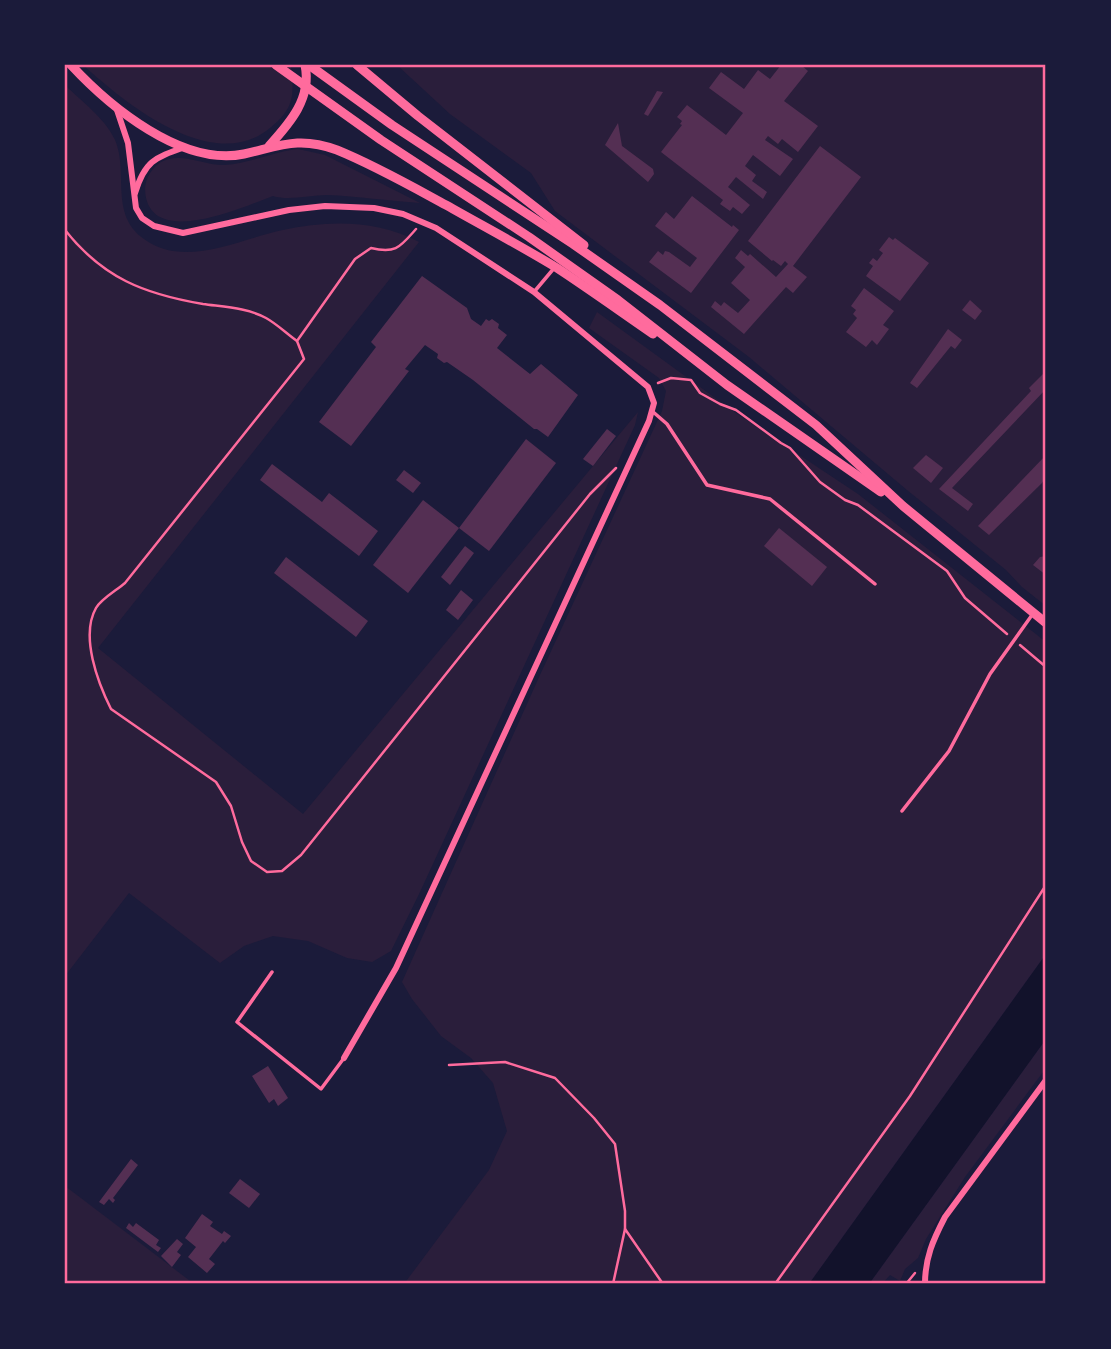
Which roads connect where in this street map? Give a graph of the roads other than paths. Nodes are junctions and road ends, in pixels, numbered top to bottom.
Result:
1 (71, 65) edge
2 (276, 65) edge
3 (307, 65) edge
4 (356, 65) edge
5 (117, 110) junction
6 (269, 146) junction
7 (186, 147) junction
8 (133, 198) junction
9 (555, 267) junction
10 (534, 292) junction
11 (660, 305) junction
12 (727, 385) junction
13 (652, 411) junction
14 (902, 506) junction
15 (875, 584) dead end
16 (1033, 613) junction
17 (1046, 623) edge
18 (902, 811) dead end
19 (272, 972) dead end
20 (344, 1058) joint
21 (1046, 1080) edge
22 (925, 1284) edge

1 - 5 main road
2 - 12 main road
3 - 6 main road
3 - 11 main road
4 - 11 main road
5 - 7 main road
5 - 8 street
6 - 7 main road
6 - 9 main road
7 - 8 street
8 - 10 street
9 - 10 lane
9 - 12 main road
10 - 13 street
11 - 14 main road
12 - 14 main road
13 - 15 lane
13 - 20 street
14 - 16 main road
16 - 17 main road
16 - 18 lane
19 - 20 lane
21 - 22 street

